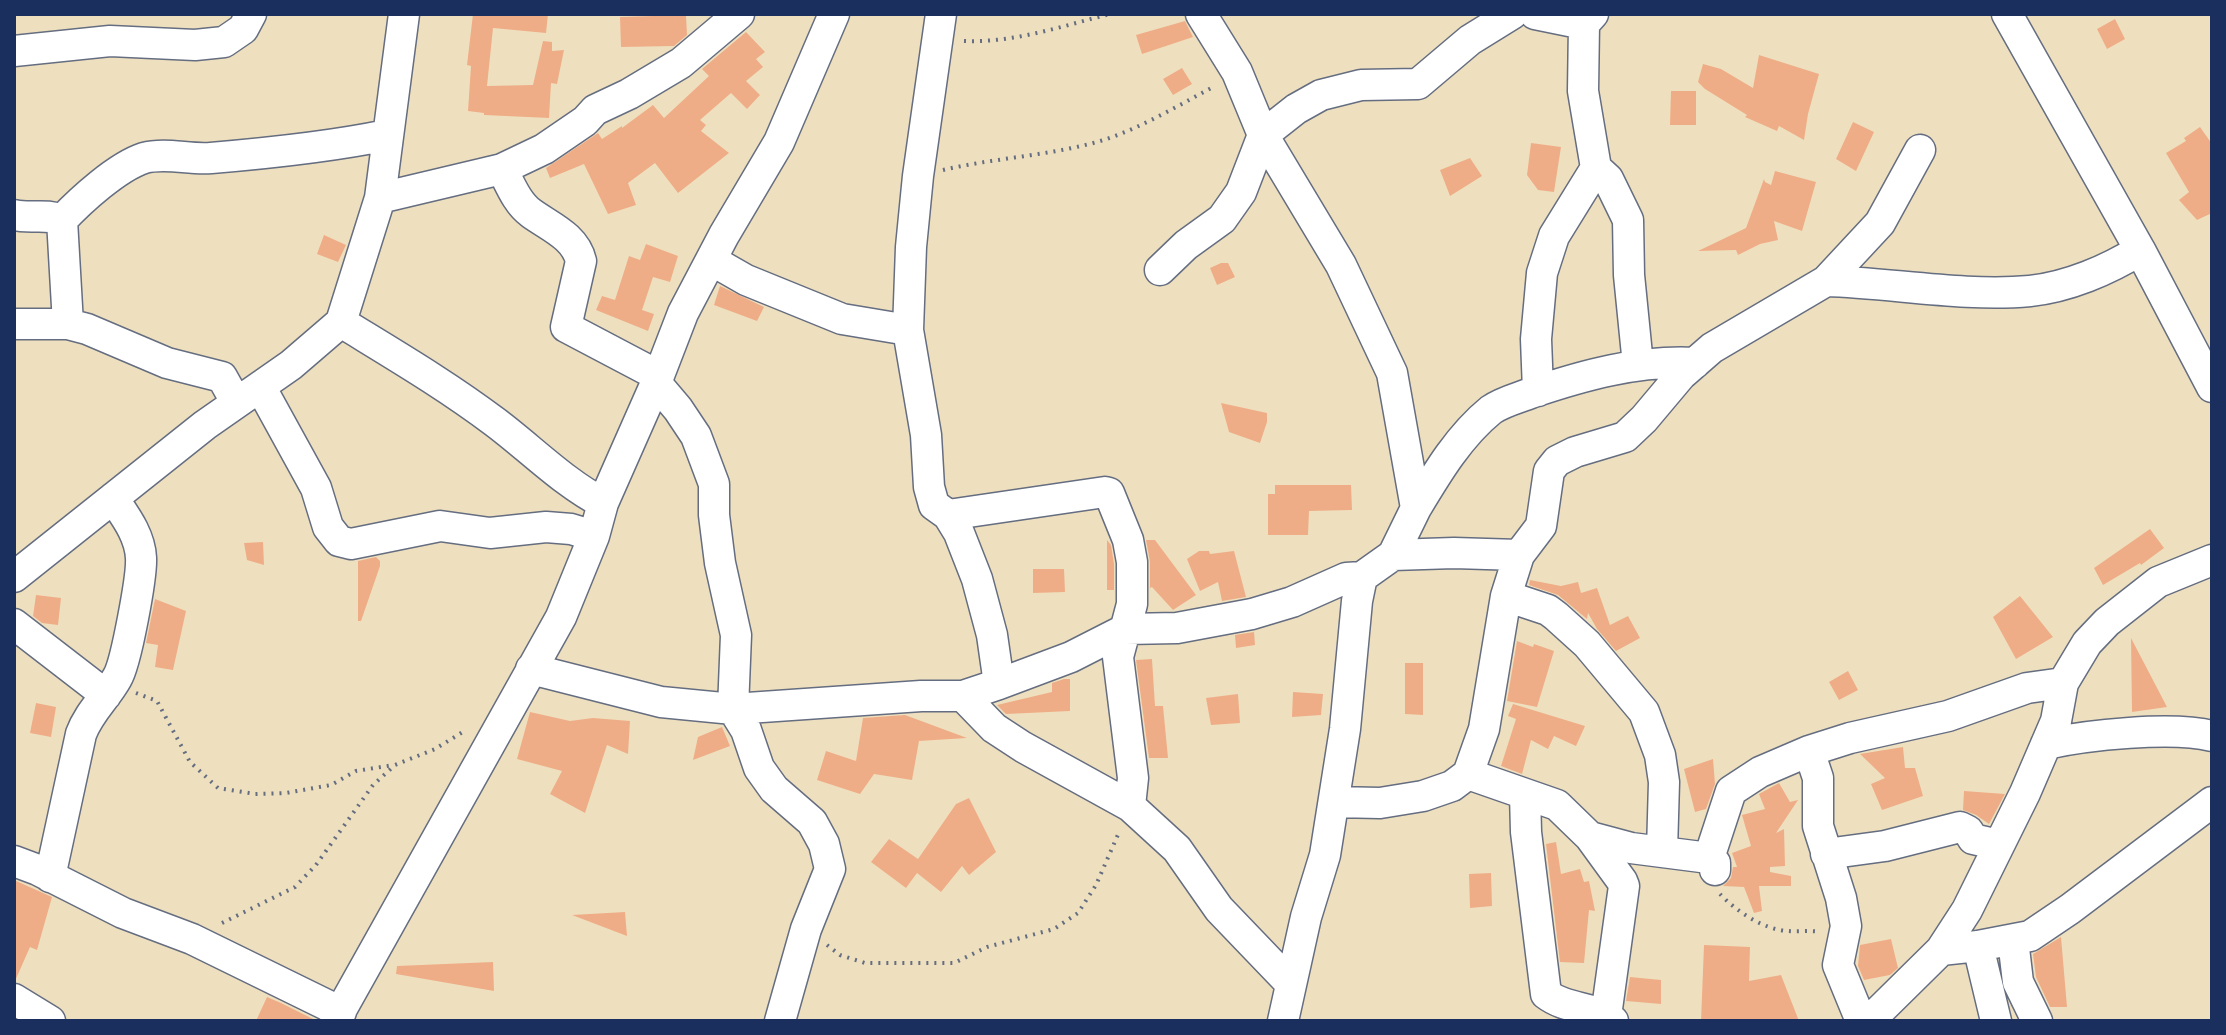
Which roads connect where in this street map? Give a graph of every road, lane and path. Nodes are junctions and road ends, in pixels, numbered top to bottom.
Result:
1 (251, 14) edge
2 (404, 14) edge
3 (834, 14) edge
4 (1110, 14) edge
5 (1201, 14) edge
6 (1512, 14) edge
7 (1535, 14) edge
8 (2007, 14) edge
9 (737, 15) edge
10 (1589, 19) edge
11 (939, 27) edge
12 (14, 51) edge
13 (1237, 72) junction
14 (387, 135) junction
15 (1263, 135) junction
16 (1920, 150) dead end
17 (1596, 168) junction
18 (502, 169) junction
19 (918, 176) junction
20 (380, 198) junction
21 (14, 215) edge
22 (62, 220) junction
23 (2140, 250) junction
24 (711, 260) junction
25 (1160, 270) dead end
26 (1826, 281) junction
27 (341, 322) junction
28 (14, 324) edge
29 (68, 324) junction
30 (908, 330) junction
31 (1695, 363) junction
32 (1638, 365) junction
33 (657, 380) junction
34 (2212, 387) edge
35 (1538, 391) junction
36 (249, 395) junction
37 (113, 498) junction
38 (603, 503) junction
39 (1416, 508) junction
40 (948, 515) junction
41 (594, 536) junction
42 (1393, 555) junction
43 (1519, 555) junction
44 (2212, 560) edge
45 (16, 573) edge
46 (1362, 577) junction
47 (1506, 596) junction
48 (14, 624) edge
49 (1126, 629) junction
50 (531, 669) junction
51 (2063, 683) junction
52 (999, 684) junction
53 (106, 695) junction
54 (963, 696) junction
55 (733, 709) junction
56 (468, 729) dead end
57 (2212, 736) edge
58 (2046, 744) junction
59 (1809, 751) junction
60 (395, 765) junction
61 (1468, 774) junction
62 (1525, 794) junction
63 (1334, 802) junction
64 (2212, 802) edge
65 (1130, 806) junction
66 (1590, 837) junction
67 (1999, 845) junction
68 (1662, 851) junction
69 (1826, 854) junction
70 (14, 861) edge
71 (1712, 864) junction
72 (50, 877) junction
73 (806, 929) junction
74 (192, 939) junction
75 (2013, 940) junction
76 (1844, 941) junction
77 (1978, 946) junction
78 (1941, 950) junction
79 (1290, 983) junction
80 (14, 999) edge
81 (338, 1016) edge
82 (1610, 1018) edge
83 (50, 1021) edge
84 (780, 1021) edge
85 (1283, 1021) edge
86 (1861, 1021) edge
87 (1869, 1021) edge
88 (1996, 1021) edge
89 (2037, 1021) edge

1 - 12 street
2 - 14 street
3 - 24 street
4 - 11 path
5 - 13 street
6 - 15 street
7 - 10 street
8 - 23 street
9 - 18 street
10 - 17 street
11 - 19 street
13 - 15 street
13 - 19 path
14 - 20 street
14 - 22 street
15 - 25 street
15 - 39 street
16 - 26 street
17 - 32 street
17 - 35 street
18 - 20 street
18 - 33 street
19 - 30 street
20 - 27 street
21 - 22 street
22 - 29 street
23 - 26 street
23 - 34 street
24 - 30 street
24 - 33 street
26 - 31 street
27 - 36 street
27 - 38 street
28 - 29 street
29 - 36 street
30 - 40 street
31 - 32 street
31 - 43 street
32 - 35 street
33 - 38 street
33 - 55 street
35 - 39 street
36 - 37 street
36 - 41 street
37 - 45 street
37 - 53 street
38 - 41 street
39 - 42 street
40 - 49 street
40 - 52 street
41 - 50 street
42 - 43 street
42 - 46 street
43 - 47 street
44 - 51 street
46 - 49 street
46 - 63 street
47 - 61 street
47 - 68 street
48 - 53 street
49 - 52 street
49 - 65 street
50 - 55 street
50 - 81 street
51 - 58 street
51 - 59 street
52 - 54 street
53 - 60 path
53 - 72 street
54 - 55 street
54 - 65 street
55 - 73 street
56 - 60 path
57 - 58 street
58 - 67 street
59 - 69 street
59 - 71 street
60 - 74 path
61 - 62 street
61 - 63 street
62 - 66 street
62 - 82 street
63 - 79 street
64 - 75 street
65 - 73 path
65 - 79 street
66 - 68 street
66 - 82 street
67 - 69 street
67 - 78 street
68 - 71 street
69 - 76 street
70 - 72 street
71 - 76 path
72 - 74 street
73 - 84 street
74 - 81 street
75 - 77 street
75 - 89 street
76 - 86 street
77 - 78 street
77 - 88 street
78 - 87 street
79 - 85 street
80 - 83 street

